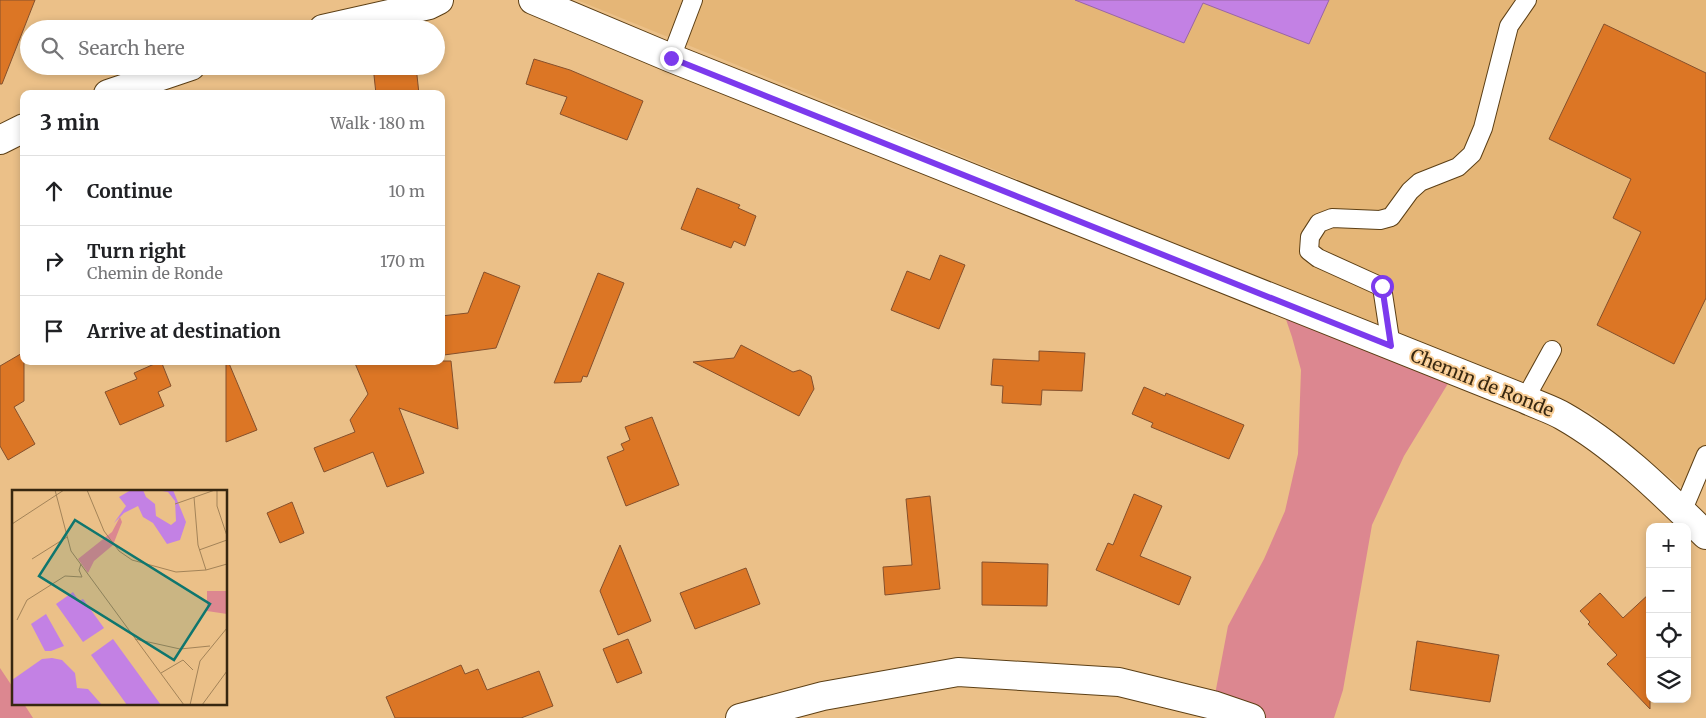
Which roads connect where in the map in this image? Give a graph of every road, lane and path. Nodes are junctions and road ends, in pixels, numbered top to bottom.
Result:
1 (439, 0) edge
2 (533, 0) edge
3 (693, 0) edge
4 (1527, 0) edge
5 (362, 20) edge
6 (671, 58) junction
7 (164, 75) edge
8 (120, 90) edge
9 (20, 130) edge
10 (0, 140) edge
11 (1391, 346) junction
12 (1552, 350) dead end
13 (1524, 399) junction
14 (1706, 455) edge
15 (1682, 512) junction
16 (1706, 535) edge
17 (740, 718) edge
18 (1251, 718) edge

1 - 5 street
2 - 6 street, Chemin de Ronde
3 - 6 lane
4 - 11 lane
6 - 11 street, Chemin de Ronde
7 - 8 street
9 - 10 street
11 - 13 street, Chemin de Ronde
12 - 13 lane
13 - 15 street, Chemin de Ronde
14 - 15 lane
15 - 16 street, Chemin de Ronde
17 - 18 street

